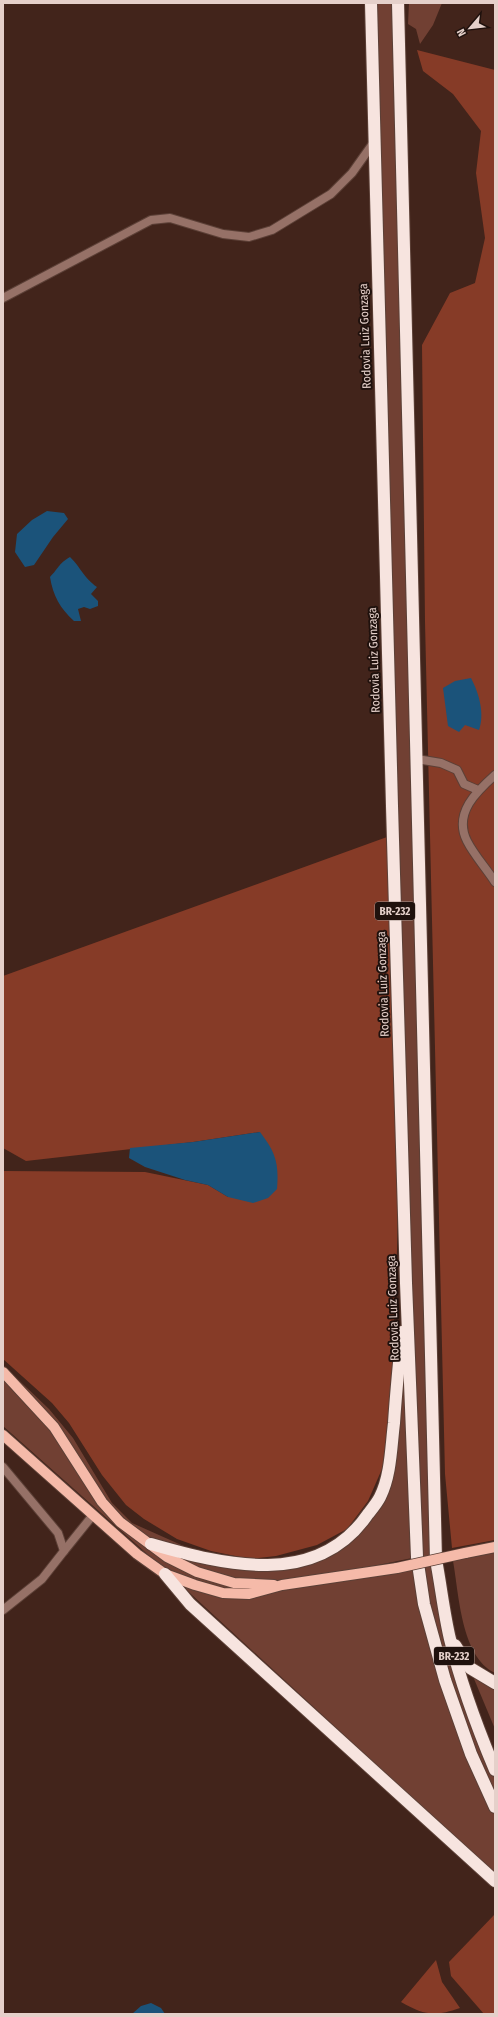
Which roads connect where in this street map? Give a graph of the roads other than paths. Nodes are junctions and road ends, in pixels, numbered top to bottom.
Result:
1 (371, 3) edge
2 (398, 3) edge
3 (374, 142) junction
4 (3, 298) edge
5 (417, 759) junction
6 (495, 775) edge
7 (478, 790) junction
8 (495, 882) edge
9 (406, 1283) junction
10 (3, 1372) edge
11 (3, 1435) edge
12 (3, 1467) edge
13 (93, 1515) junction
14 (151, 1544) junction
15 (495, 1547) edge
16 (64, 1551) junction
17 (165, 1574) junction
18 (282, 1585) junction
19 (3, 1610) edge
20 (449, 1637) junction
21 (495, 1683) edge
22 (495, 1770) edge
23 (495, 1807) edge
24 (495, 1881) edge

1 - 3 highway, Rodovia Luiz Gonzaga / BR-232
2 - 5 highway, BR-232
3 - 4 street
3 - 9 highway, Rodovia Luiz Gonzaga / BR-232
5 - 7 street
5 - 20 highway, BR-232
6 - 7 street
7 - 8 street
9 - 14 highway
9 - 23 highway, Rodovia Luiz Gonzaga / BR-232
10 - 14 main road
11 - 13 main road
12 - 16 street
13 - 16 street
13 - 17 main road
14 - 18 main road
15 - 18 main road, bridge
16 - 19 street
17 - 18 main road
17 - 24 highway
20 - 21 highway
20 - 22 highway, BR-232

